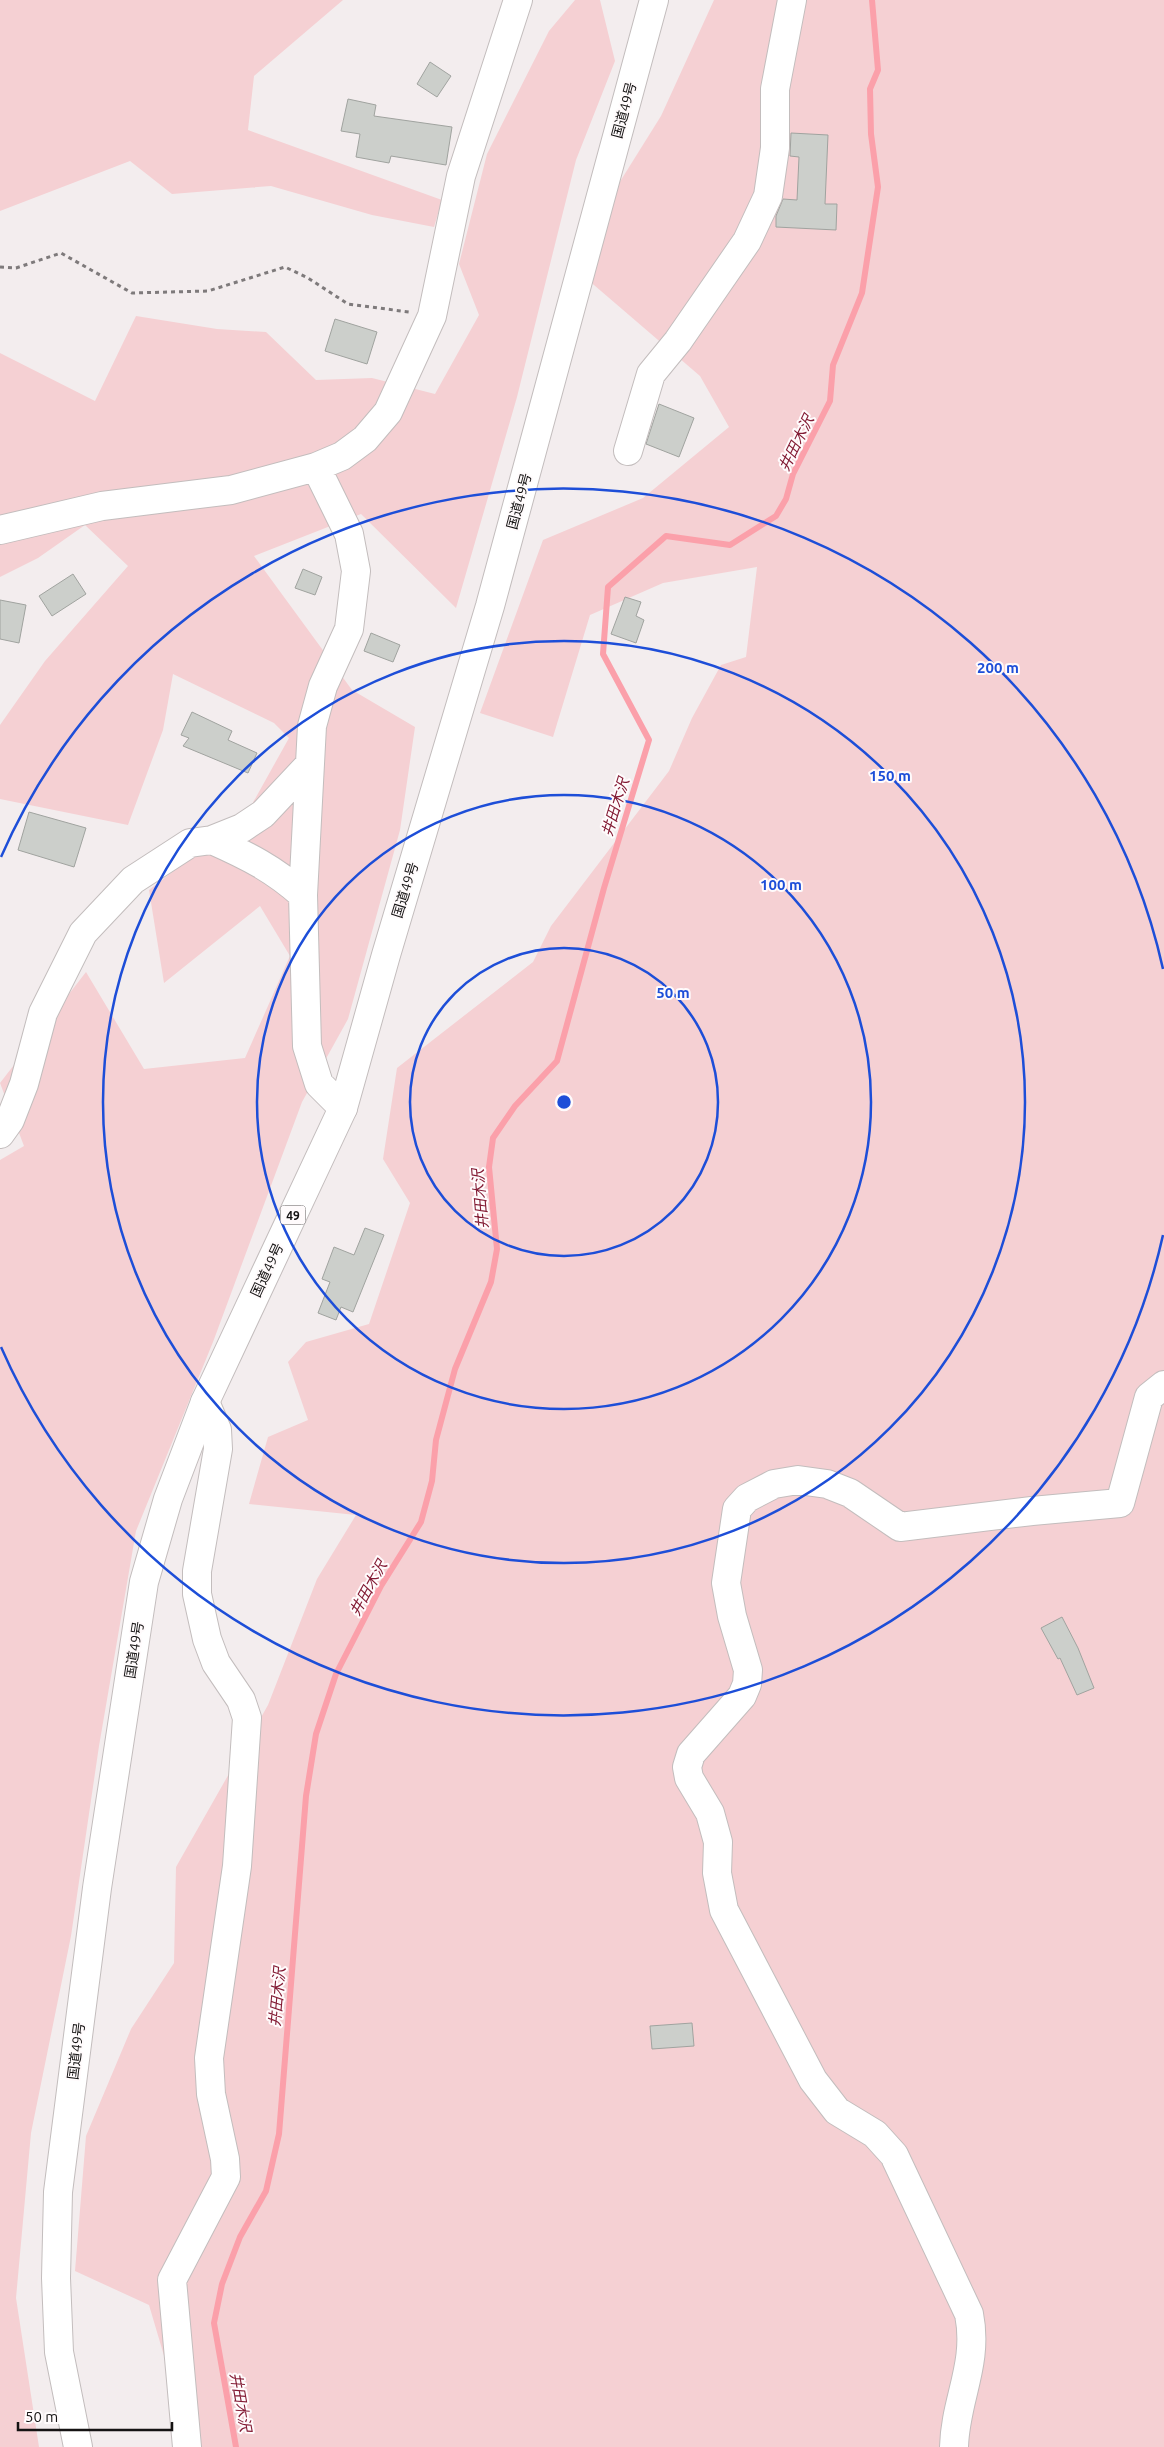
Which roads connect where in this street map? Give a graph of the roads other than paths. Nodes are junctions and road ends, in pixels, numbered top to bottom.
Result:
1 (654, 0) edge
2 (792, 0) edge
3 (514, 2) edge
4 (628, 452) dead end
5 (316, 467) junction
6 (0, 530) edge
7 (310, 764) junction
8 (212, 840) junction
9 (303, 895) junction
10 (343, 1108) junction
11 (0, 1134) edge
12 (1164, 1385) edge
13 (205, 1402) junction
14 (78, 2447) edge
15 (187, 2447) edge
16 (954, 2447) edge

1 - 10 main road, 国道49号 / 49
2 - 4 main road
3 - 5 main road
5 - 6 main road
5 - 7 main road
7 - 8 main road
7 - 9 main road
8 - 9 main road
8 - 11 main road
9 - 10 main road
10 - 13 main road, 国道49号 / 49
12 - 16 main road
13 - 14 main road, 国道49号 / 49
13 - 15 main road

